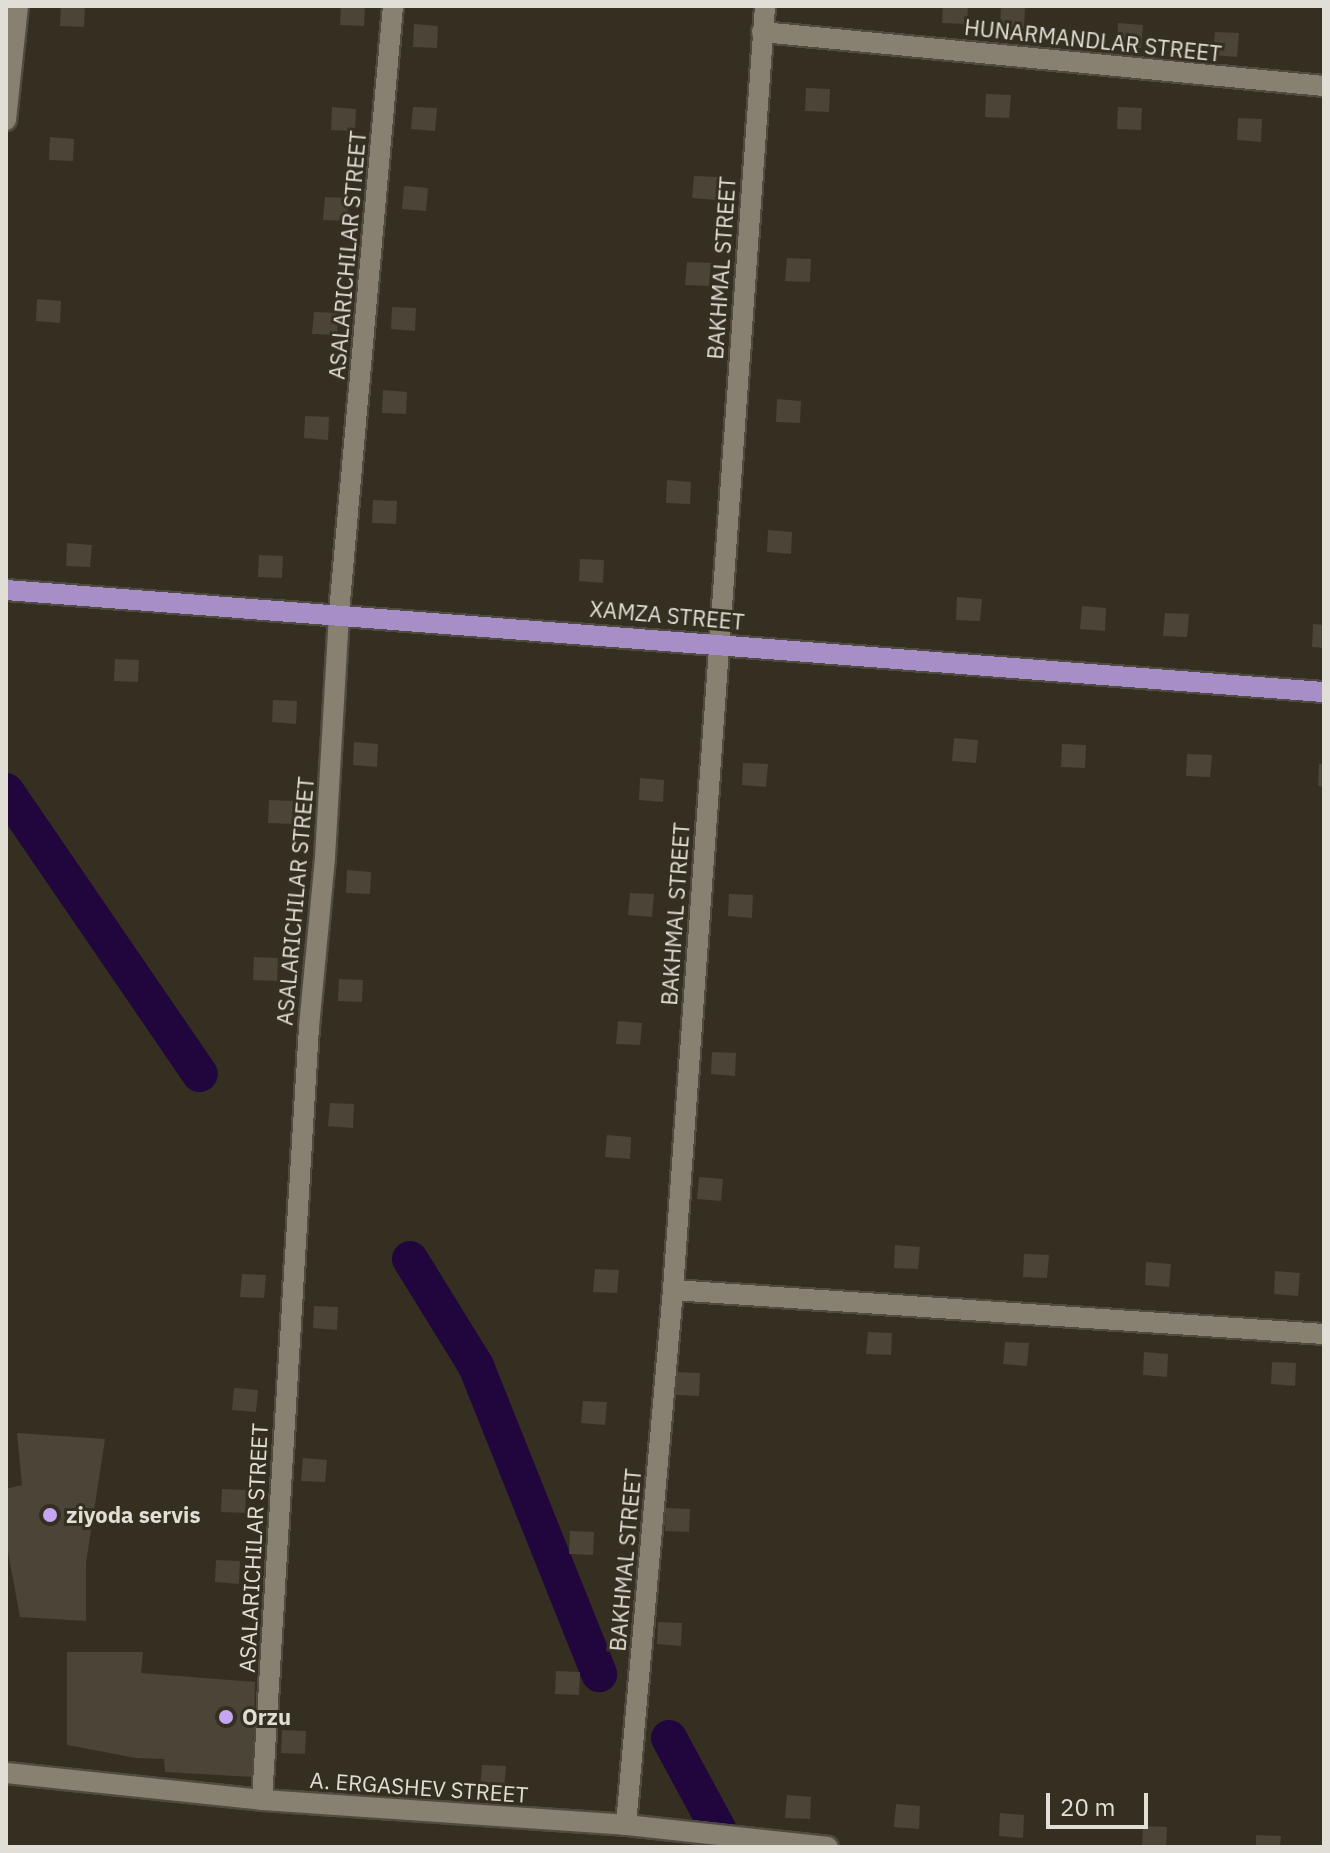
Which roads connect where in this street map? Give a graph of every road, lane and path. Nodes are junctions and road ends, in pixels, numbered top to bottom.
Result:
1 (18, 6) edge
2 (393, 6) edge
3 (765, 6) edge
4 (762, 32) junction
5 (1324, 86) edge
6 (6, 120) edge
7 (6, 590) edge
8 (339, 613) junction
9 (718, 643) junction
10 (1324, 692) edge
11 (673, 1290) junction
12 (1324, 1334) edge
13 (6, 1773) edge
14 (262, 1800) junction
15 (626, 1825) junction
16 (828, 1847) edge

1 - 6 street
2 - 8 street, ASALARICHILAR STREET
3 - 4 street, BAKHMAL STREET
4 - 5 street, HUNARMANDLAR STREET
4 - 9 street, BAKHMAL STREET
7 - 8 main road, XAMZA STREET
8 - 9 main road, XAMZA STREET
8 - 14 street, ASALARICHILAR STREET
9 - 10 main road, XAMZA STREET
9 - 11 street, BAKHMAL STREET
11 - 12 street
11 - 15 street, BAKHMAL STREET
13 - 14 street, A. ERGASHEV STREET
14 - 15 street, A. ERGASHEV STREET
15 - 16 street, A. ERGASHEV STREET

